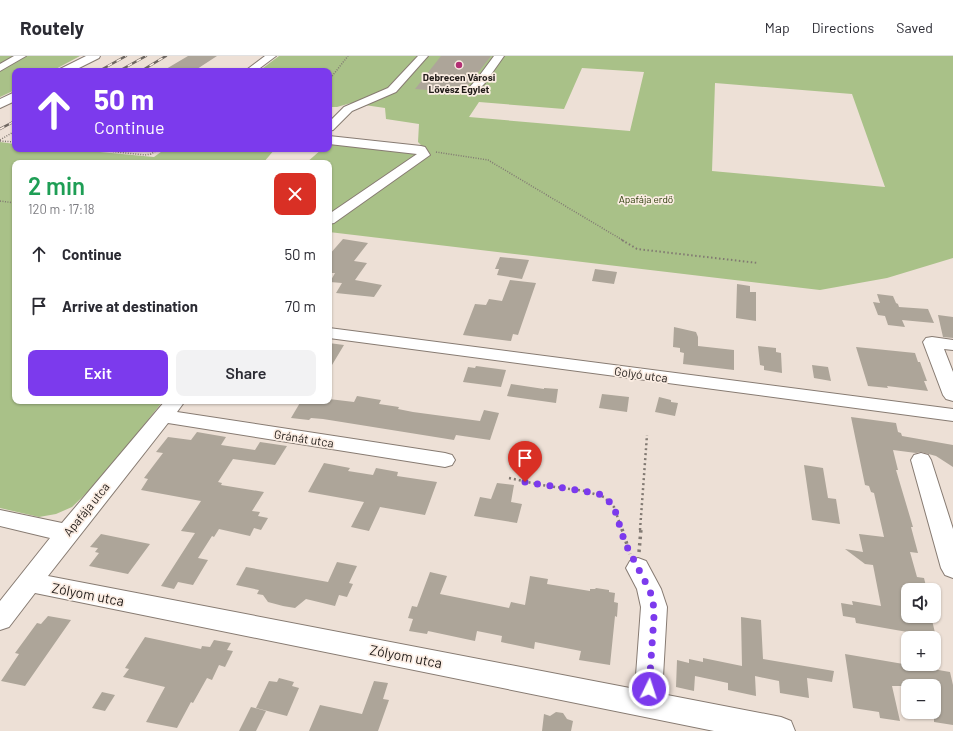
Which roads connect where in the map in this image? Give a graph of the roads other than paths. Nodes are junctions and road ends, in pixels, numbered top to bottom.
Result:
1 (21, 56) edge
2 (94, 56) edge
3 (271, 56) edge
4 (424, 56) edge
5 (499, 56) edge
6 (2, 66) edge
7 (70, 68) edge
8 (254, 68) edge
9 (471, 91) dead end
10 (12, 98) edge
11 (0, 104) edge
12 (332, 124) edge
13 (332, 140) edge
14 (332, 218) edge
15 (332, 333) edge
16 (953, 345) edge
17 (953, 395) edge
18 (169, 409) edge
19 (953, 416) edge
20 (445, 460) dead end
21 (921, 460) dead end
22 (0, 518) edge
23 (67, 533) junction
24 (638, 568) road end
25 (953, 568) edge
26 (30, 582) junction
27 (0, 619) edge
28 (648, 704) junction
29 (781, 731) edge

1 - 6 street
2 - 7 main road
3 - 8 street
4 - 12 street
5 - 9 street
10 - 11 main road
13 - 14 street
15 - 19 street, Golyó utca
16 - 17 street
18 - 20 street, Gránát utca
18 - 23 street, Apafája utca
21 - 25 street
22 - 23 street
23 - 26 street, Apafája utca
24 - 28 street
26 - 27 street, Apafája utca
26 - 28 street, Zólyom utca
28 - 29 street, Zólyom utca

